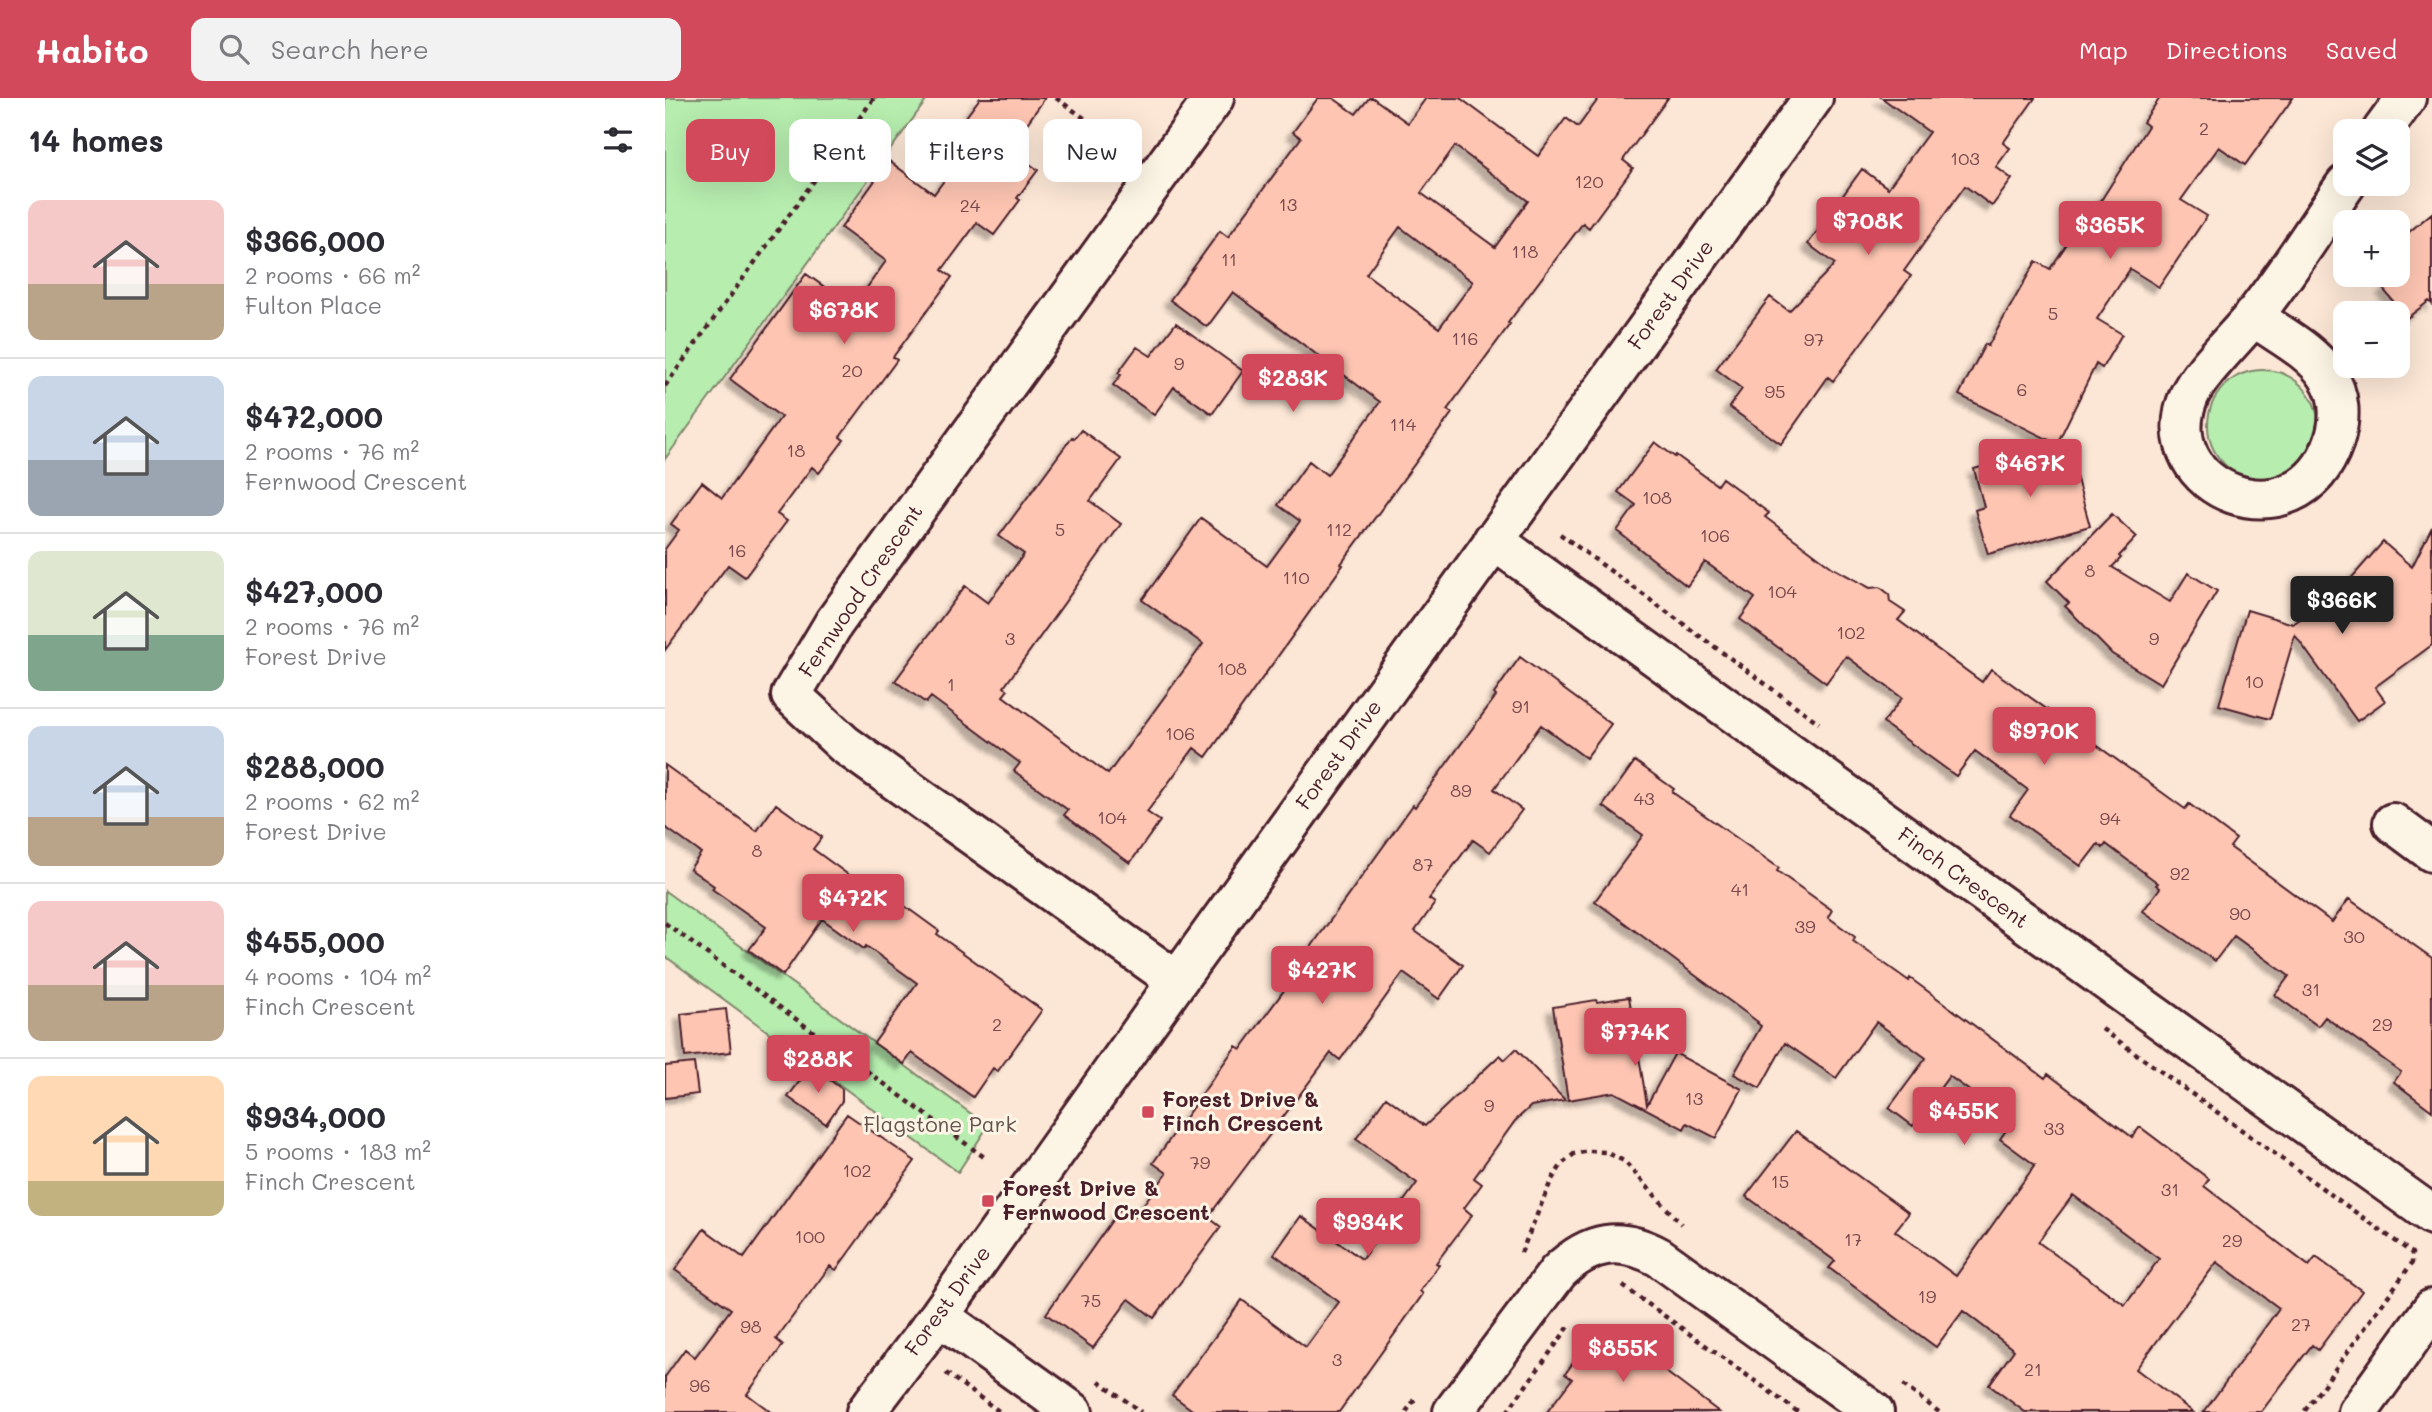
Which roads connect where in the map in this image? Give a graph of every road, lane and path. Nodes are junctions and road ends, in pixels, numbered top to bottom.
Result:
1 (874, 98) edge
2 (1056, 98) edge
3 (1214, 98) edge
4 (1812, 98) edge
5 (2406, 98) edge
6 (1085, 119) edge
7 (2391, 119) edge
8 (2338, 196) edge
9 (2253, 316) junction
10 (665, 386) edge
11 (1493, 540) junction
12 (2393, 822) dead end
13 (2432, 852) edge
14 (665, 923) edge
15 (1177, 981) junction
16 (2097, 1025) dead end
17 (984, 1157) dead end
18 (2432, 1215) edge
19 (1620, 1284) dead end
20 (2432, 1309) edge
21 (939, 1316) junction
22 (1572, 1322) dead end
23 (946, 1373) dead end
24 (866, 1412) edge
25 (1000, 1412) edge
26 (1073, 1412) edge
27 (1453, 1412) edge
28 (1507, 1412) edge
29 (1798, 1412) edge
30 (1874, 1412) edge
31 (2304, 1412) edge
32 (2358, 1412) edge

1 - 10 path
2 - 6 path
3 - 15 street, Fernwood Crescent
4 - 11 street, Forest Drive
5 - 7 street
8 - 9 street
9 - 9 street
11 - 15 street, Forest Drive
11 - 18 street, Finch Crescent
12 - 13 street
14 - 17 path
15 - 21 street, Forest Drive
16 - 31 path
19 - 29 path
20 - 32 street
21 - 24 street, Forest Drive
21 - 26 street
22 - 28 path
23 - 25 path
27 - 30 street

